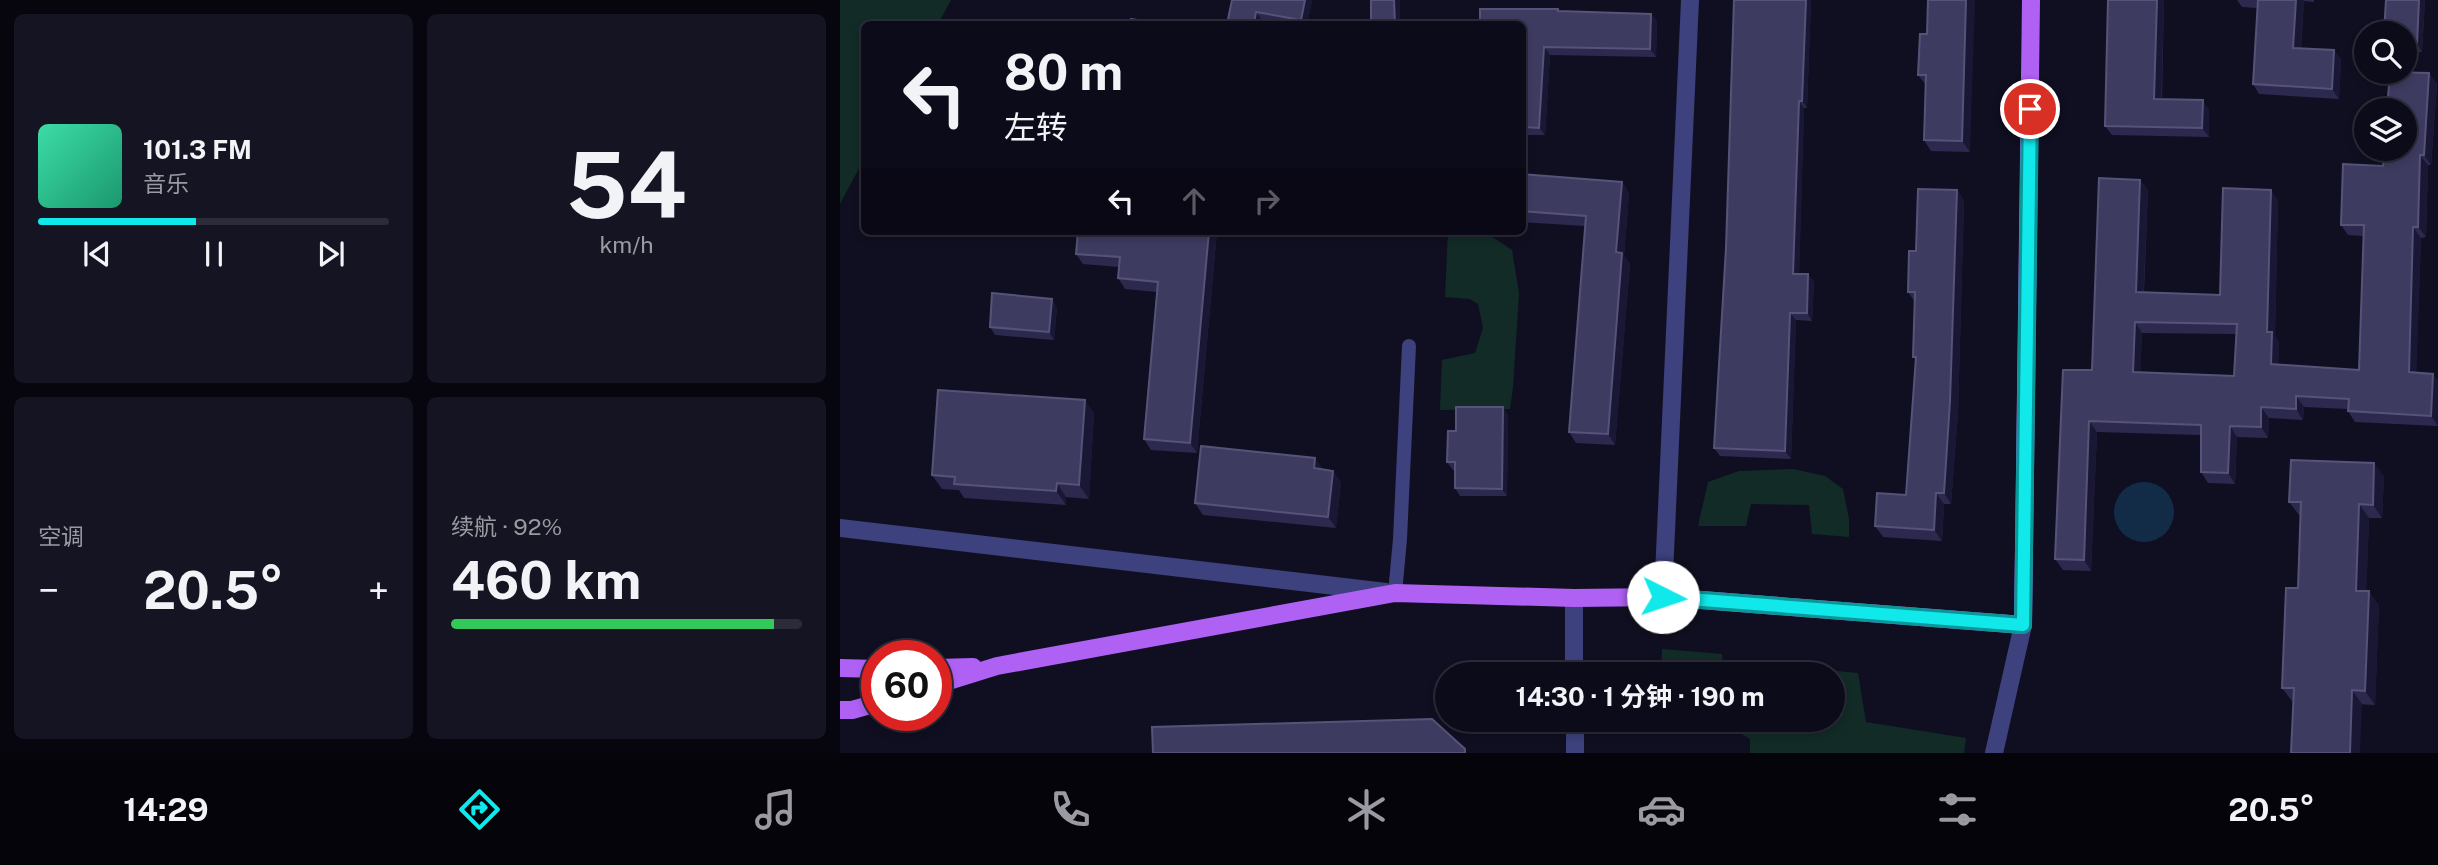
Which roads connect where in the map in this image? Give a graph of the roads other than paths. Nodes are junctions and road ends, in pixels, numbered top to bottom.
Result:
1 (1690, 0) edge
2 (2031, 0) edge
3 (1409, 346) dead end
4 (840, 528) edge
5 (1395, 593) junction
6 (1663, 597) junction
7 (1574, 598) junction
8 (2023, 625) junction
9 (1574, 662) edge
10 (997, 666) junction
11 (952, 667) edge
12 (840, 668) edge
13 (861, 669) edge
14 (952, 680) edge
15 (861, 707) edge
16 (840, 710) edge
17 (1574, 732) edge
18 (1575, 753) edge
19 (1994, 753) edge

1 - 6 street
2 - 8 main road
3 - 5 lane
4 - 5 street
5 - 7 main road
5 - 10 main road
6 - 7 main road
6 - 8 main road
7 - 9 street
8 - 19 street
10 - 11 main road
10 - 14 main road
12 - 13 main road
15 - 16 main road
17 - 18 street

